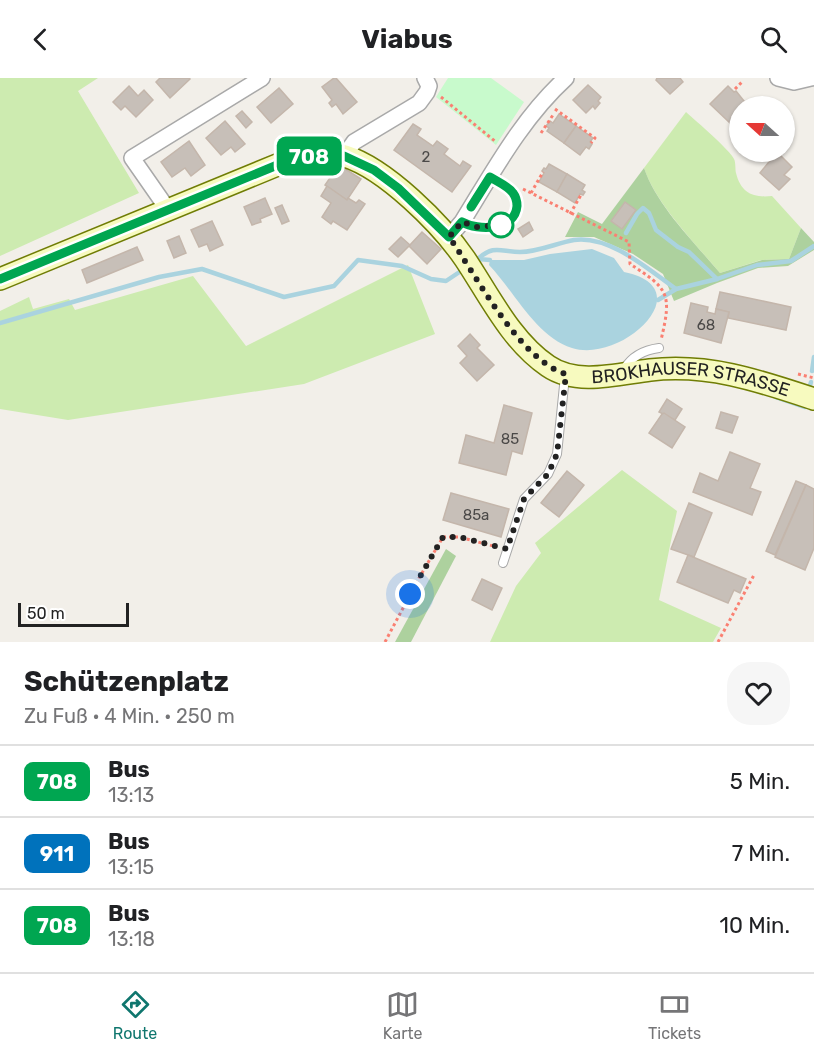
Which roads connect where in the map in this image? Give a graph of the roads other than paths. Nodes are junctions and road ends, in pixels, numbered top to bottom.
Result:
1 (262, 78) edge
2 (566, 78) edge
3 (778, 78) edge
4 (811, 78) edge
5 (427, 82) edge
6 (344, 156) junction
7 (490, 177) junction
8 (165, 211) junction
9 (455, 230) junction
10 (0, 279) edge
11 (659, 348) dead end
12 (566, 374) junction
13 (622, 374) junction
14 (814, 399) edge
15 (503, 563) dead end

1 - 8 street
2 - 7 street
3 - 4 street
5 - 6 street
6 - 8 street, BROKHAUSER STRASSE
6 - 9 street, BROKHAUSER STRASSE
7 - 9 street
7 - 9 lane
8 - 10 street, BROKHAUSER STRASSE
9 - 12 street, BROKHAUSER STRASSE
11 - 13 lane
12 - 13 street, BROKHAUSER STRASSE
12 - 15 lane
13 - 14 street, BROKHAUSER STRASSE

